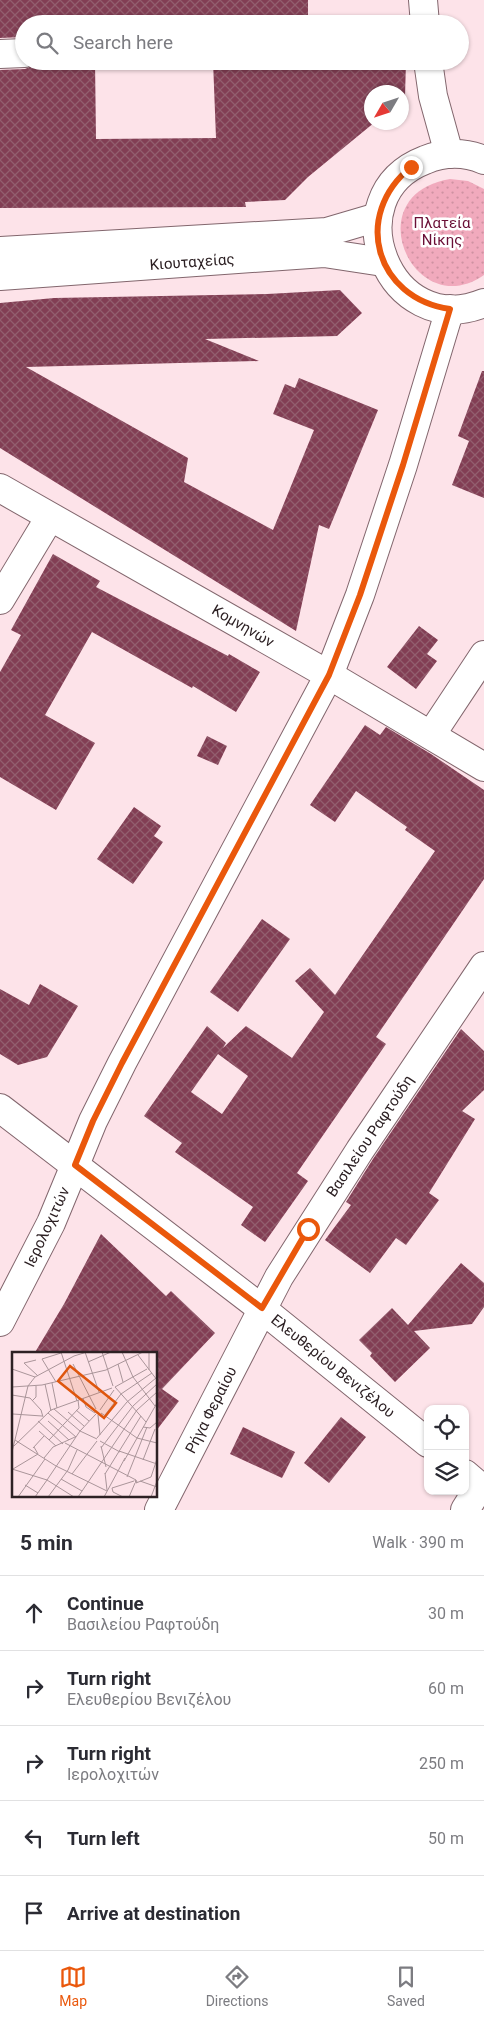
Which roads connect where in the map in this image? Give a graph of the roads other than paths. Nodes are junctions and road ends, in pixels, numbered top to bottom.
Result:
1 (423, 0) edge
2 (424, 15) edge
3 (15, 53) edge
4 (0, 54) edge
5 (429, 70) edge
6 (449, 154) junction
7 (484, 160) edge
8 (378, 217) junction
9 (0, 251) edge
10 (383, 262) junction
11 (0, 276) edge
12 (484, 304) edge
13 (450, 309) junction
14 (0, 488) edge
15 (50, 517) junction
16 (0, 600) edge
17 (484, 655) edge
18 (329, 675) junction
19 (431, 735) junction
20 (484, 767) edge
21 (484, 966) edge
22 (0, 1108) edge
23 (75, 1165) junction
24 (262, 1308) junction
25 (0, 1322) edge
26 (424, 1440) edge
27 (476, 1483) edge
28 (160, 1510) edge
29 (465, 1510) edge

1 - 2 street
3 - 4 street
5 - 6 street
6 - 7 street
6 - 8 street
8 - 9 street, Κιουταχείας
8 - 10 street
10 - 11 street, Κιουταχείας
10 - 13 street
12 - 13 street
13 - 18 street, Ιερολοχιτών
14 - 15 street, Κομνηνών
15 - 16 street
15 - 18 street, Κομνηνών
17 - 19 street
18 - 19 street, Κομνηνών
18 - 23 street, Ιερολοχιτών
19 - 20 street, Κομνηνών
21 - 24 street, Βασιλείου Ραφτούδη
22 - 23 street, Ελευθερίου Βενιζέλου
23 - 24 street, Ελευθερίου Βενιζέλου
23 - 25 street, Ιερολοχιτών
24 - 26 street, Ελευθερίου Βενιζέλου
24 - 28 street, Ρήγα Φεραίου
27 - 29 street

